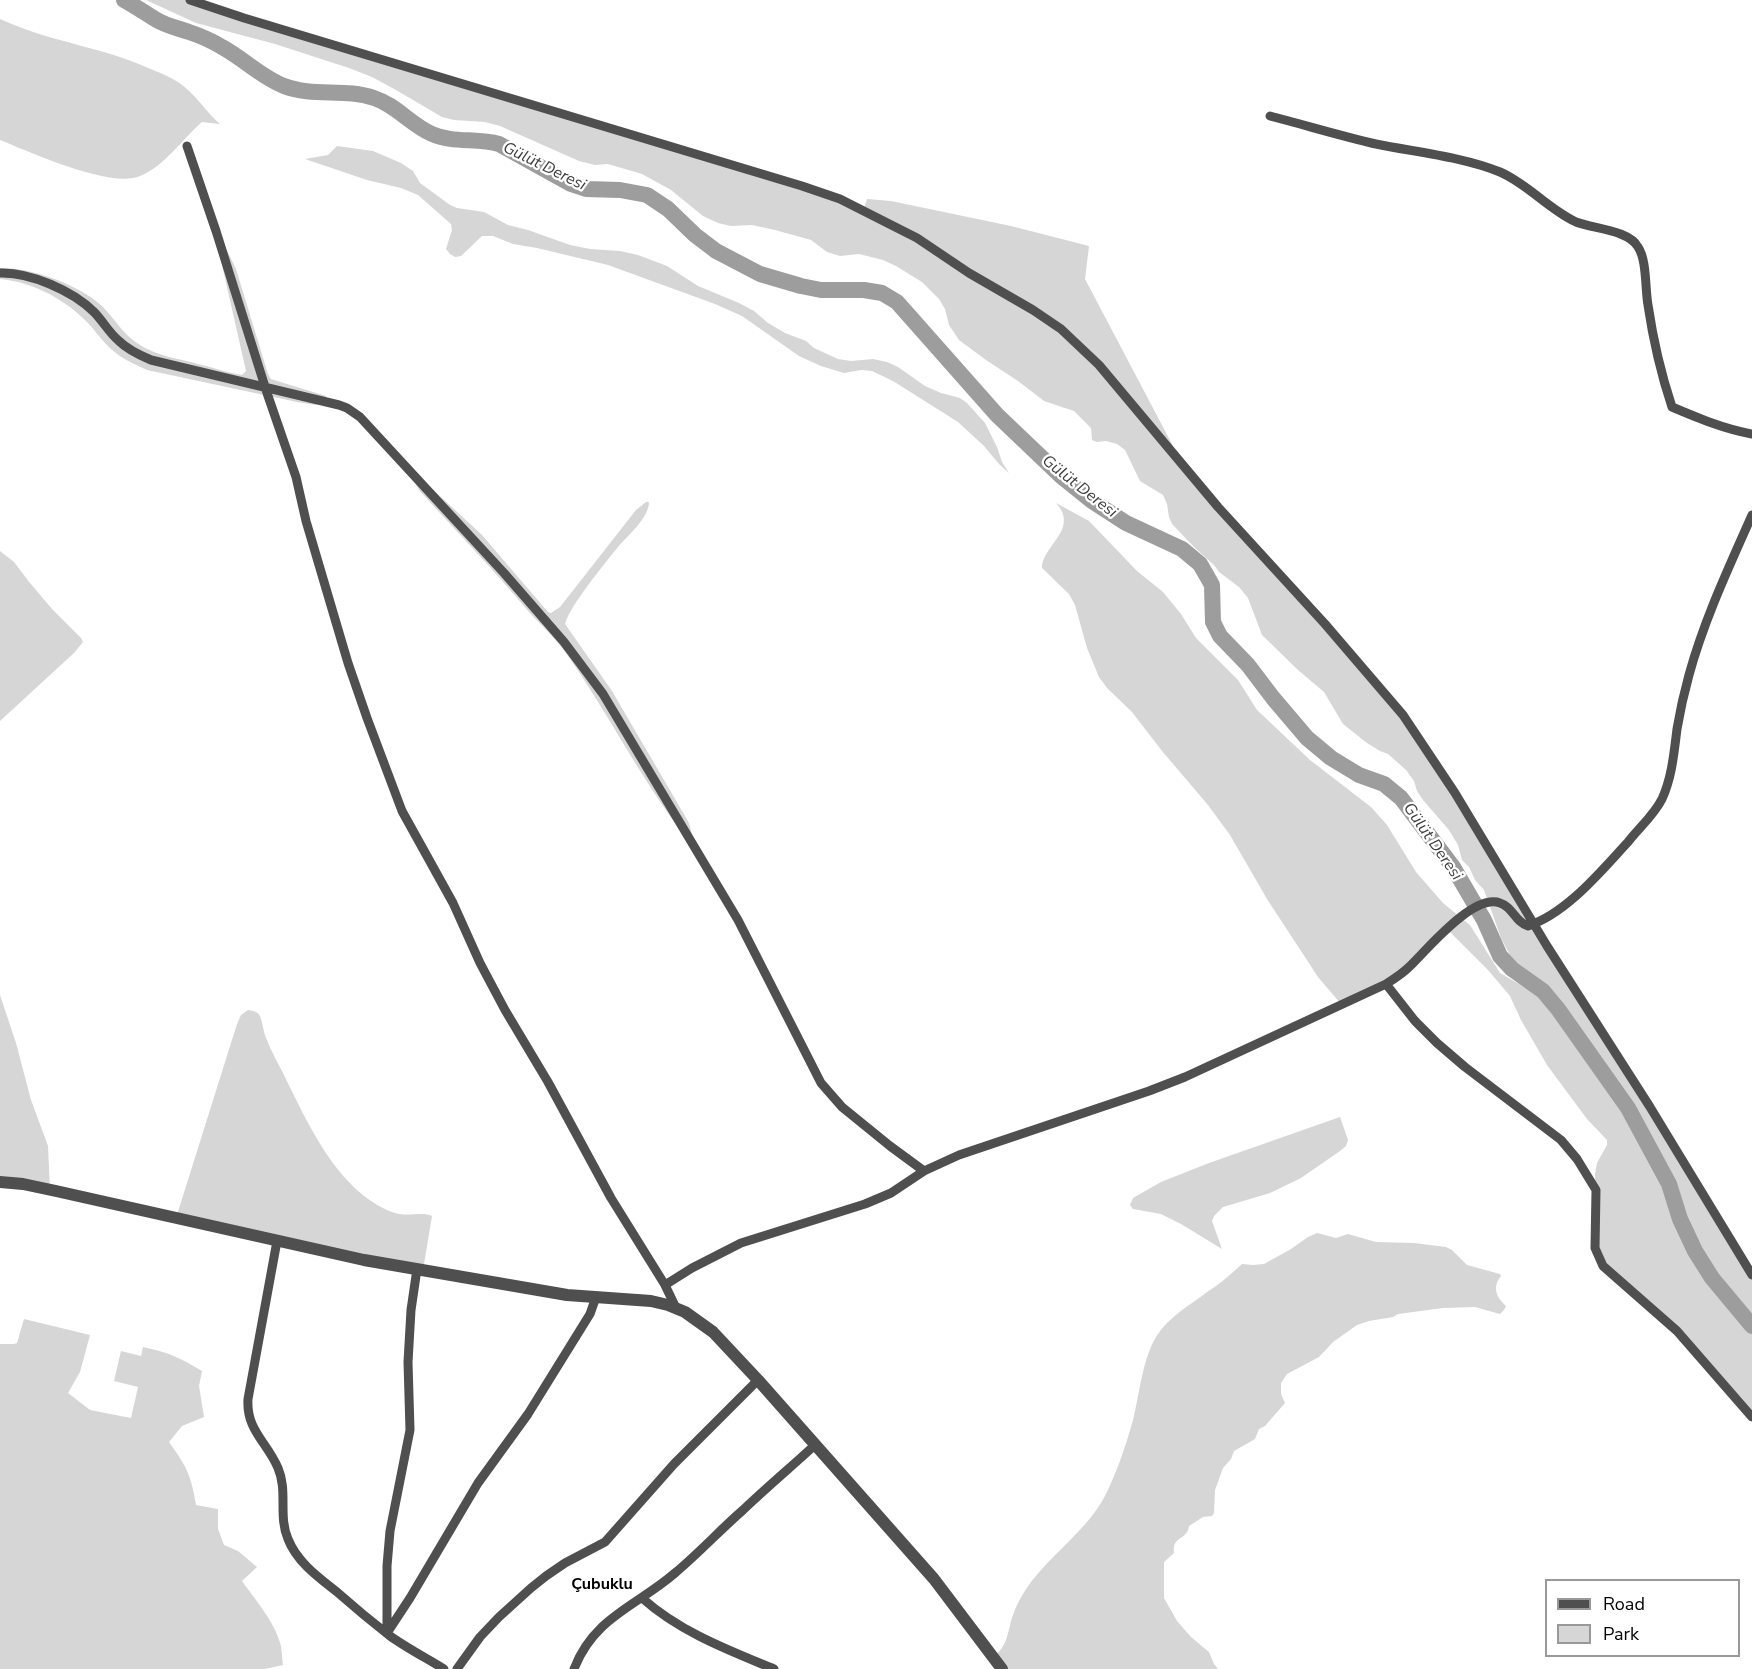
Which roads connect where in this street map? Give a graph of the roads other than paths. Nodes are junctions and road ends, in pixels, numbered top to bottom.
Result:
1 (190, 0) edge
2 (1270, 116) dead end
3 (187, 146) dead end
4 (0, 273) edge
5 (265, 388) junction
6 (1752, 434) edge
7 (1752, 515) edge
8 (1534, 924) junction
9 (1386, 984) junction
10 (924, 1171) junction
11 (0, 1182) edge
12 (277, 1241) junction
13 (417, 1269) junction
14 (1752, 1275) edge
15 (665, 1285) junction
16 (596, 1297) junction
17 (676, 1308) junction
18 (758, 1380) junction
19 (1752, 1417) edge
20 (815, 1446) junction
21 (642, 1598) junction
22 (387, 1633) junction
23 (996, 1667) edge
24 (444, 1669) edge
25 (457, 1669) edge
26 (574, 1669) edge
27 (774, 1669) edge

1 - 8 street
2 - 6 street
3 - 5 street
4 - 5 street
5 - 10 street
5 - 15 street
7 - 8 street
8 - 9 street
8 - 14 street
9 - 10 street
9 - 19 street
10 - 15 street
11 - 12 street
12 - 13 street
12 - 22 street
13 - 16 street
13 - 22 street
15 - 17 street
16 - 17 street
16 - 22 street
17 - 18 street
18 - 20 street
18 - 25 street
20 - 21 street
20 - 23 street
21 - 26 street
21 - 27 street
22 - 24 street

